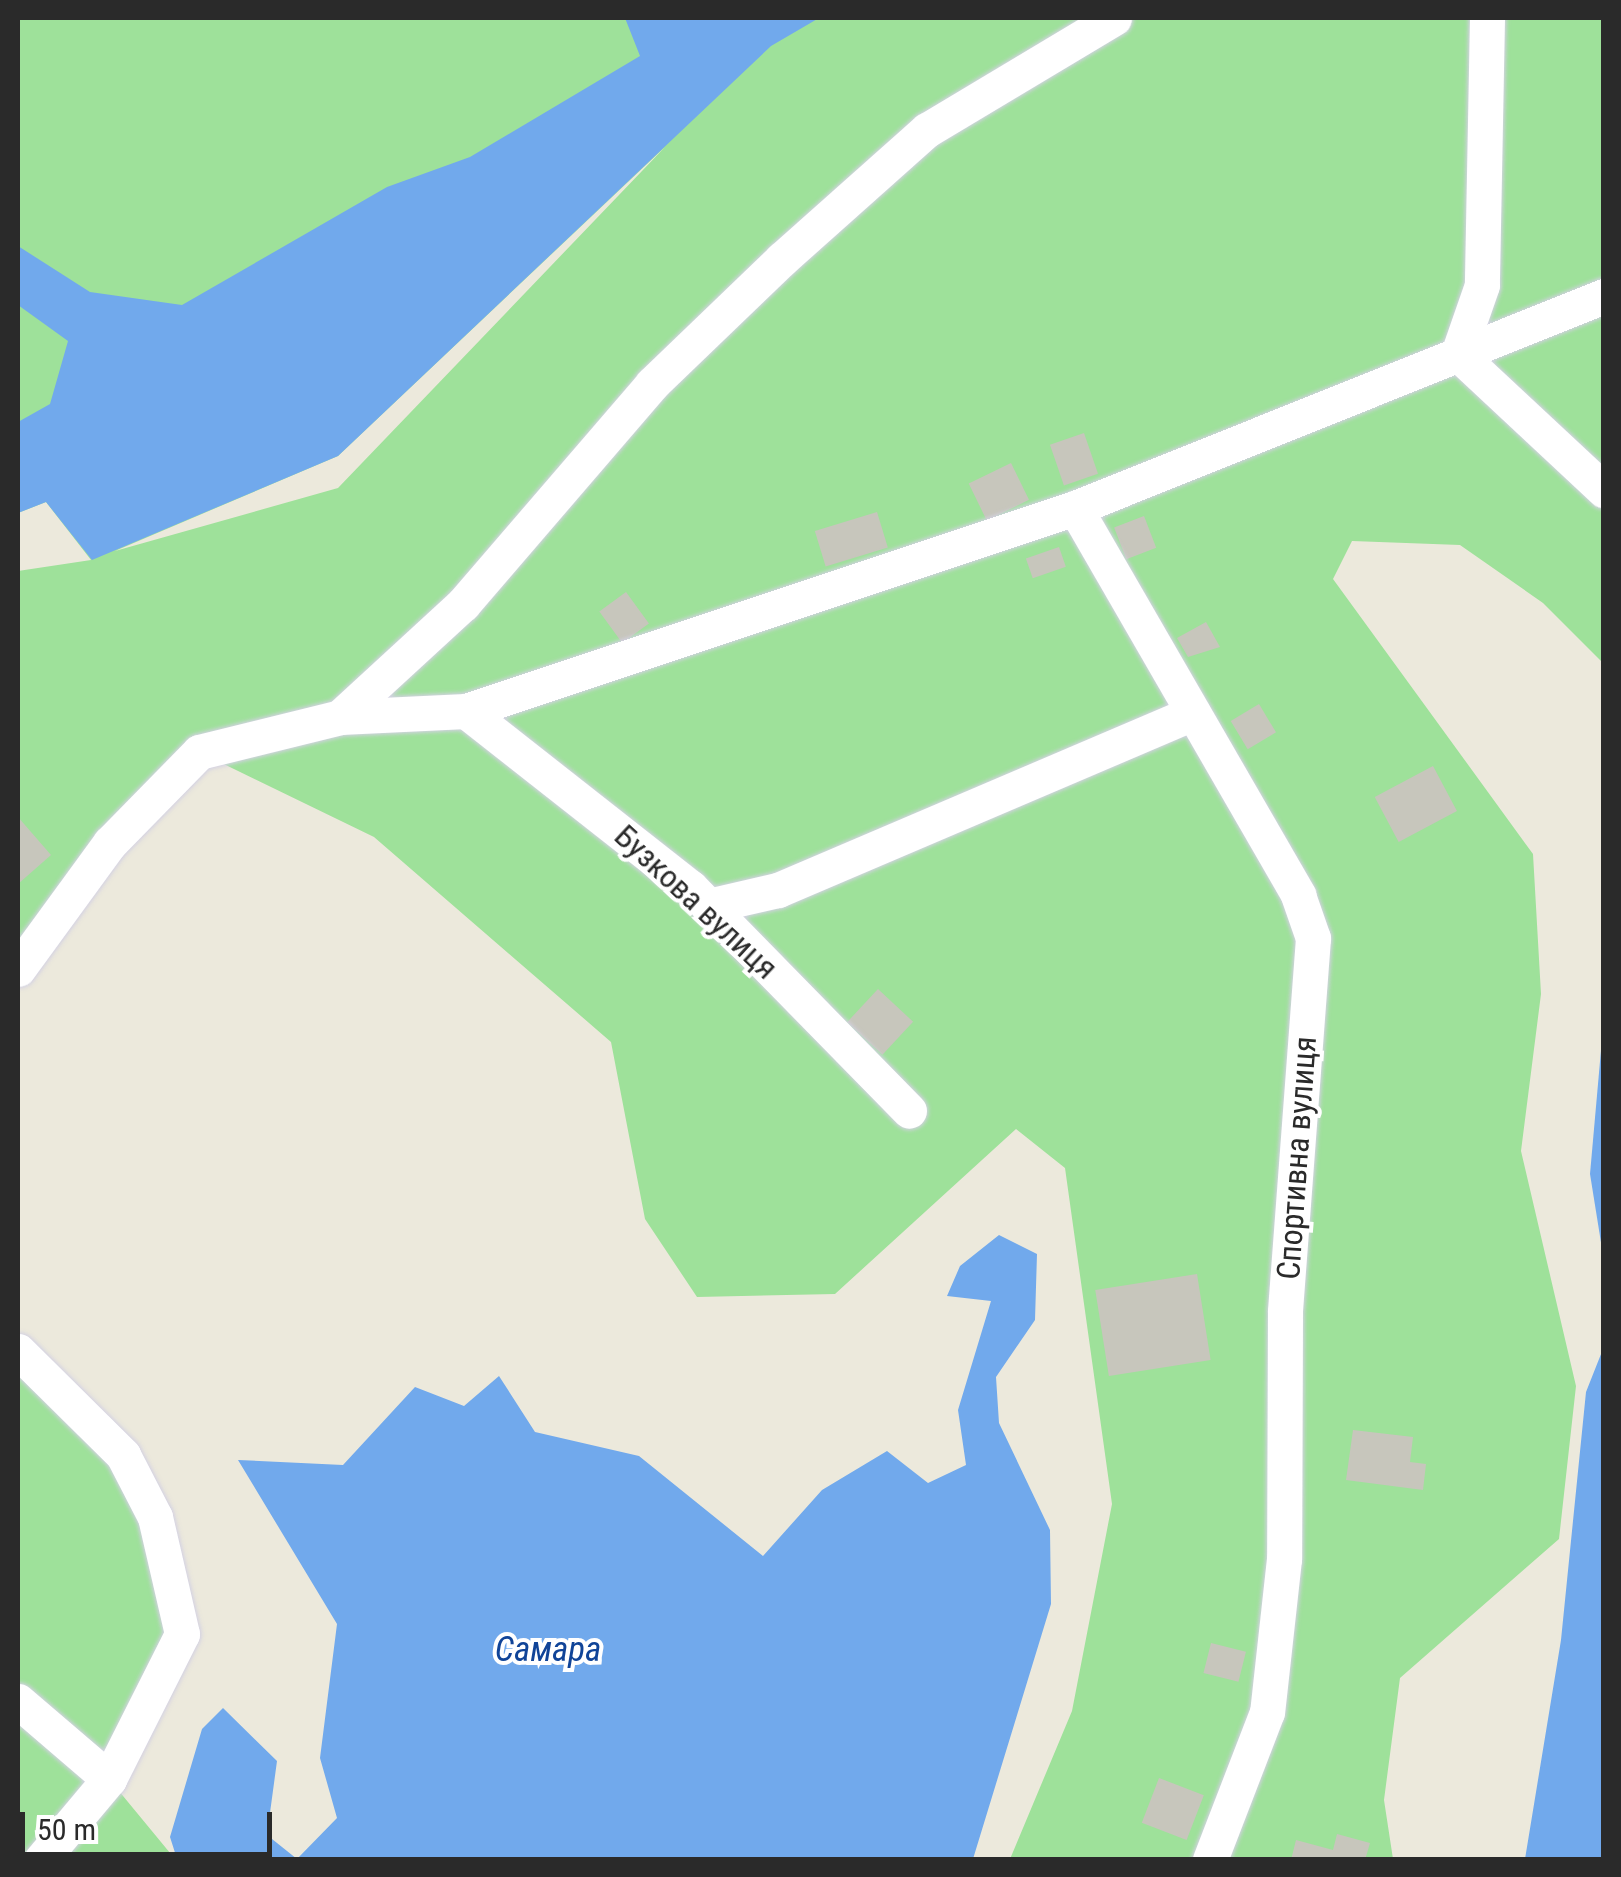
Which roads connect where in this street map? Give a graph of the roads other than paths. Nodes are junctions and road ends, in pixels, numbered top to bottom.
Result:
1 (1114, 18) edge
2 (1487, 18) edge
3 (1604, 296) edge
4 (1458, 354) junction
5 (1604, 490) edge
6 (1075, 508) junction
7 (466, 711) junction
8 (1193, 713) junction
9 (340, 718) junction
10 (708, 906) junction
11 (18, 969) edge
12 (909, 1112) dead end
13 (18, 1351) edge
14 (18, 1701) edge
15 (109, 1779) junction
16 (40, 1860) edge
17 (1210, 1860) edge

1 - 9 street
2 - 4 street
3 - 4 street
4 - 5 street
4 - 6 street
6 - 7 street
6 - 8 street, Спортивна вулиця
7 - 9 street
7 - 10 street, Бузкова вулиця
8 - 10 street
8 - 17 street, Спортивна вулиця
9 - 11 street
10 - 12 street, Бузкова вулиця
13 - 15 street
14 - 15 street
15 - 16 street

